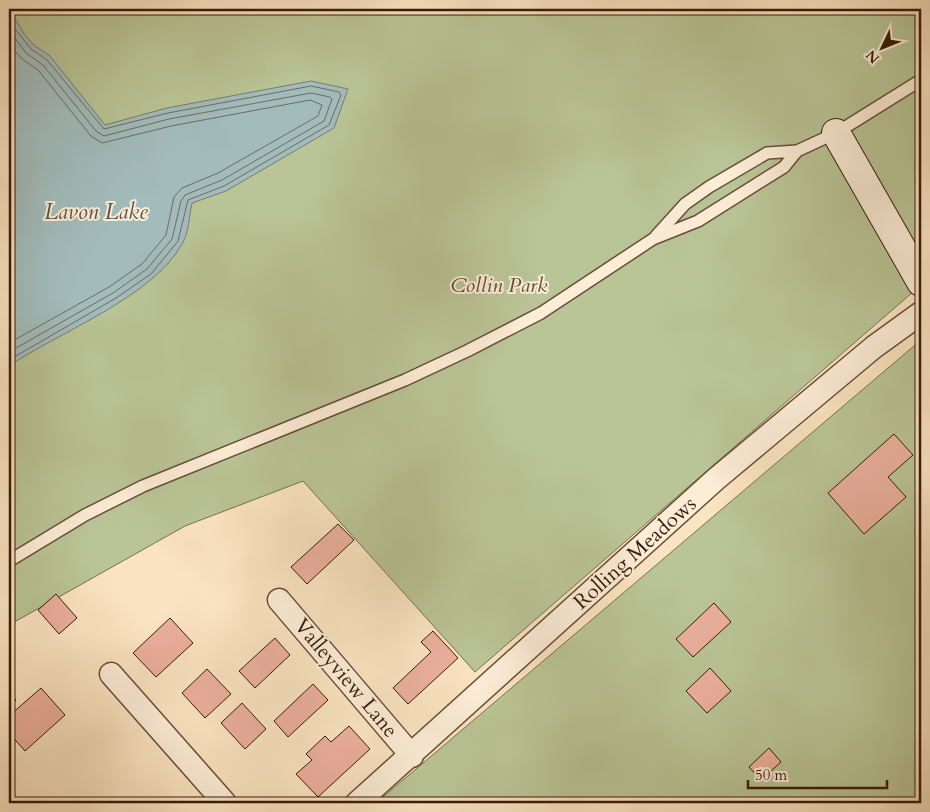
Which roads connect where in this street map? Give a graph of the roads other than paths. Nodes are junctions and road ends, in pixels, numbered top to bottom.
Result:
1 (921, 80) edge
2 (836, 133) junction
3 (797, 151) junction
4 (653, 239) junction
5 (921, 282) edge
6 (921, 313) edge
7 (9, 561) edge
8 (279, 600) dead end
9 (111, 674) dead end
10 (412, 756) junction
11 (225, 803) edge
12 (357, 803) edge

1 - 2 lane
2 - 3 lane
2 - 5 street
3 - 4 lane
3 - 4 lane
4 - 7 lane
6 - 10 street, Rolling Meadows
8 - 10 street, Valleyview Lane
9 - 11 street
10 - 12 street, Rolling Meadows

